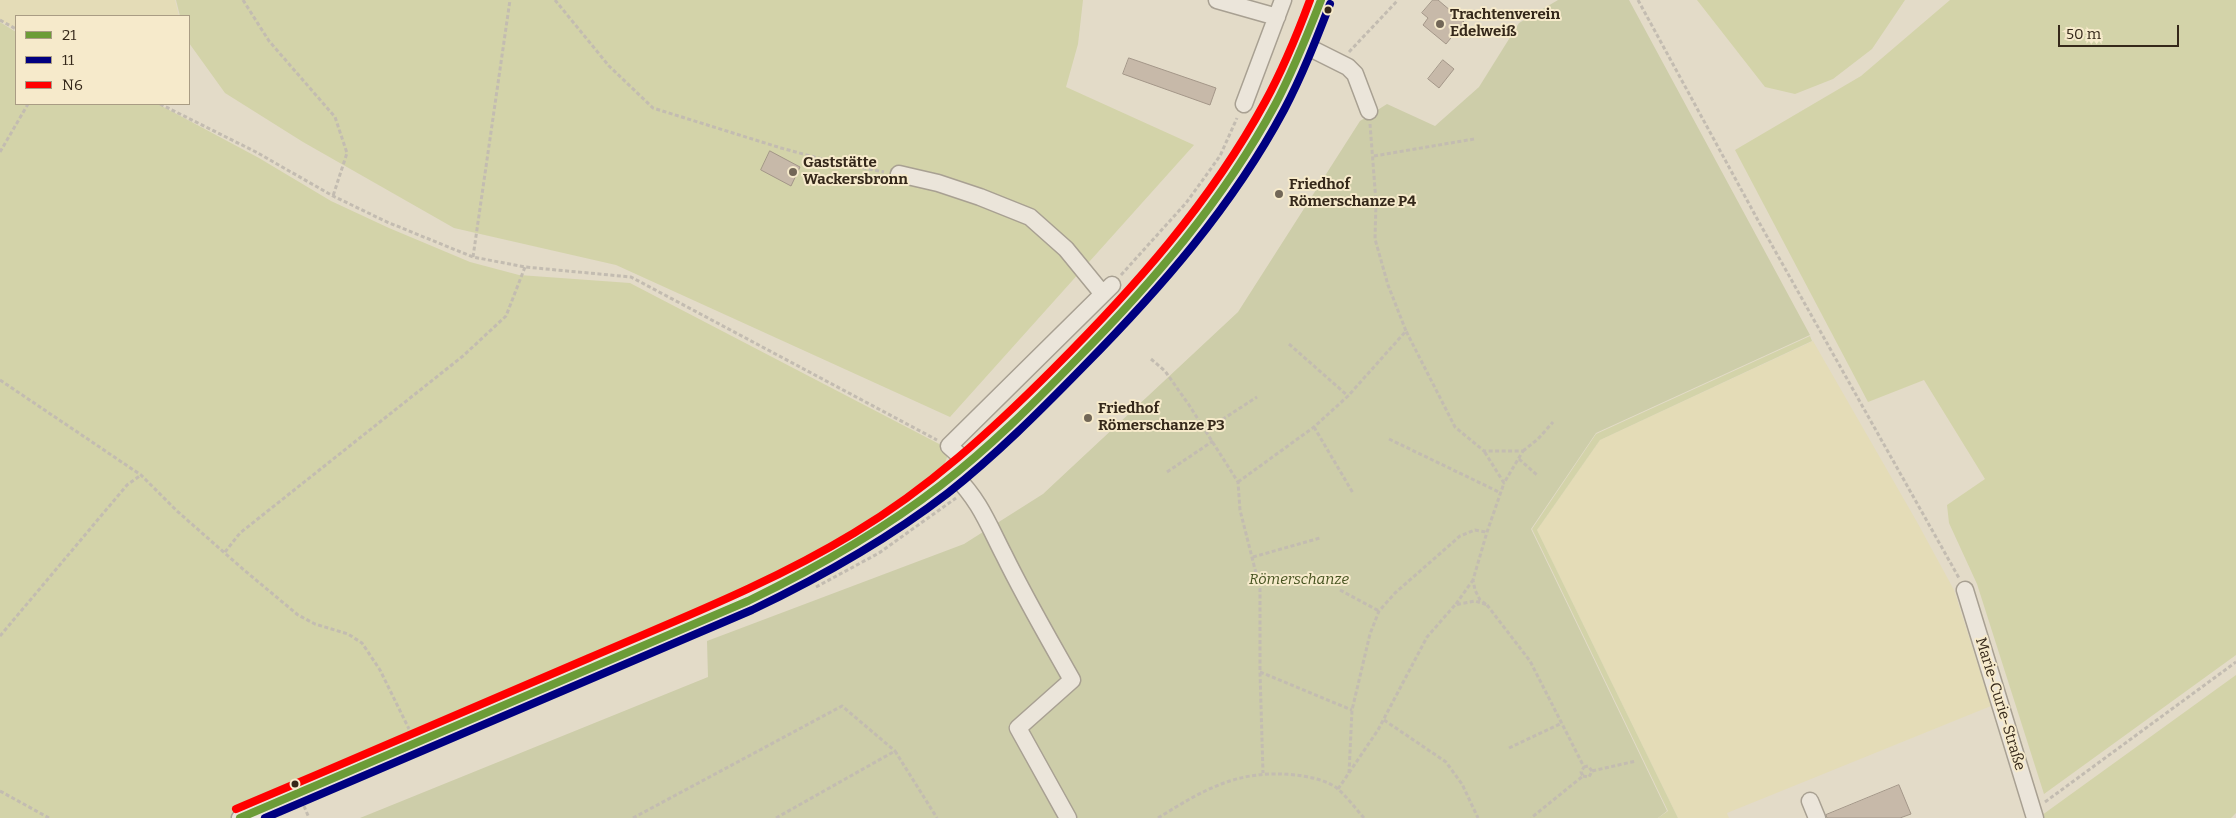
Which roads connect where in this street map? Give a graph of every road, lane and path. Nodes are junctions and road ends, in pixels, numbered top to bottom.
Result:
1 (243, 0) edge
2 (510, 0) edge
3 (555, 0) edge
4 (1217, 0) edge
5 (1283, 0) edge
6 (1322, 0) edge
7 (1398, 0) edge
8 (1638, 0) edge
9 (1277, 17) junction
10 (0, 20) edge
11 (15, 28) edge
12 (1304, 45) junction
13 (1340, 62) junction
14 (1244, 104) joint
15 (27, 105) edge
16 (162, 105) edge
17 (1369, 111) joint
18 (1474, 139) dead end
19 (0, 152) edge
20 (1374, 156) junction
21 (899, 174) joint
22 (333, 196) junction
23 (473, 257) junction
24 (525, 267) junction
25 (1107, 289) junction
26 (1406, 331) junction
27 (1289, 344) dead end
28 (1151, 359) dead end
29 (0, 380) edge
30 (1348, 396) junction
31 (1257, 397) dead end
32 (1553, 422) dead end
33 (1314, 427) junction
34 (1206, 430) junction
35 (1389, 439) dead end
36 (1213, 441) junction
37 (949, 446) junction
38 (1484, 451) junction
39 (1523, 451) junction
40 (1519, 459) junction
41 (968, 463) junction
42 (1166, 472) dead end
43 (954, 474) junction
44 (141, 475) junction
45 (1538, 475) dead end
46 (1238, 482) junction
47 (1504, 483) junction
48 (967, 488) junction
49 (1353, 493) dead end
50 (1501, 493) junction
51 (1486, 532) junction
52 (1320, 538) dead end
53 (225, 552) junction
54 (1253, 557) junction
55 (1473, 580) junction
56 (809, 590) dead end
57 (1340, 590) dead end
58 (1965, 590) joint
59 (1456, 605) junction
60 (1487, 605) junction
61 (1379, 611) junction
62 (0, 636) edge
63 (2236, 662) edge
64 (1260, 672) junction
65 (1352, 710) junction
66 (1384, 720) junction
67 (1562, 723) junction
68 (416, 743) junction
69 (1509, 748) dead end
70 (895, 751) junction
71 (1636, 761) dead end
72 (1584, 767) junction
73 (1592, 771) junction
74 (1263, 773) junction
75 (1349, 774) junction
76 (1583, 776) junction
77 (1338, 789) junction
78 (0, 791) edge
79 (310, 800) dead end
80 (1810, 801) dead end
81 (2034, 814) edge
82 (49, 818) edge
83 (240, 818) edge
84 (309, 818) edge
85 (633, 818) edge
86 (776, 818) edge
87 (937, 818) edge
88 (1068, 818) edge
89 (1158, 818) edge
90 (1364, 818) edge
91 (1478, 818) edge
92 (1531, 818) edge
93 (1817, 818) edge

1 - 22 path
2 - 23 path
3 - 21 path
4 - 9 street
5 - 9 street
6 - 12 street
7 - 13 path
8 - 58 path
9 - 14 street
10 - 11 path
12 - 13 street
12 - 41 street
13 - 17 street
14 - 25 path
15 - 19 path
16 - 22 path
17 - 20 path
18 - 20 path
20 - 26 path
21 - 25 street
22 - 23 path
23 - 24 path
24 - 37 path
24 - 53 path
25 - 37 street
26 - 30 path
26 - 38 path
27 - 30 path
28 - 34 path
29 - 44 path
30 - 33 path
31 - 34 path
32 - 39 path
33 - 46 path
33 - 49 path
34 - 36 path
35 - 50 path
36 - 42 path
36 - 46 path
37 - 41 street
38 - 39 path
38 - 47 path
39 - 40 path
40 - 45 path
40 - 47 path
41 - 43 street
43 - 48 street
43 - 68 street
44 - 53 path
44 - 62 path
46 - 54 path
47 - 50 path
48 - 56 path
48 - 88 street
50 - 51 path
51 - 55 path
51 - 61 path
52 - 54 path
53 - 68 path
54 - 64 path
55 - 59 path
55 - 60 path
57 - 61 path
58 - 81 street, Marie-Curie-Straße
59 - 60 path
59 - 66 path
60 - 67 path
61 - 65 path
63 - 81 path
64 - 65 path
64 - 74 path
65 - 75 path
66 - 75 path
66 - 91 path
67 - 69 path
67 - 72 path
68 - 83 street
70 - 85 path
70 - 86 path
70 - 87 path
71 - 73 path
72 - 73 path
72 - 76 path
73 - 76 path
74 - 77 path
74 - 89 path
75 - 77 path
76 - 92 path
77 - 90 path
78 - 82 path
79 - 84 path
80 - 93 street

